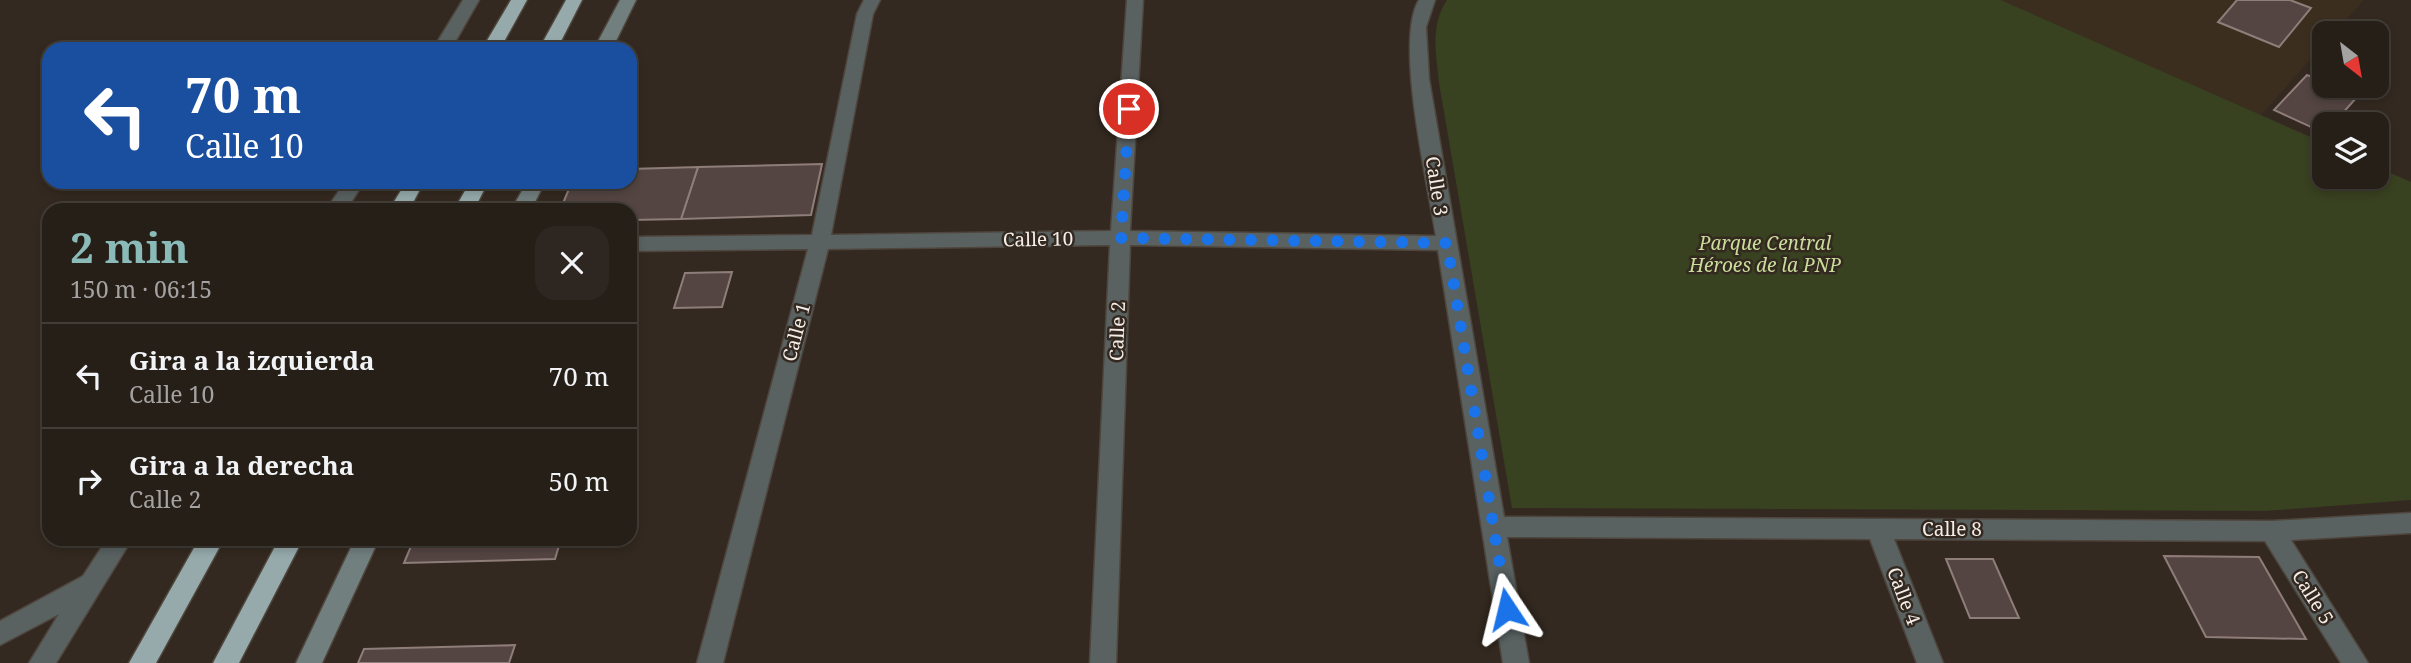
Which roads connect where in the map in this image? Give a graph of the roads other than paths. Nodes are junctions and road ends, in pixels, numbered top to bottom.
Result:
1 (471, 0) edge
2 (519, 0) edge
3 (574, 0) edge
4 (628, 0) edge
5 (872, 0) edge
6 (1135, 0) edge
7 (1427, 0) edge
8 (446, 42) edge
9 (495, 42) edge
10 (552, 42) edge
11 (607, 42) edge
12 (1121, 238) junction
13 (820, 242) junction
14 (1447, 243) junction
15 (637, 244) edge
16 (2411, 523) edge
17 (1493, 527) junction
18 (1878, 529) junction
19 (2272, 531) junction
20 (115, 546) edge
21 (208, 546) edge
22 (287, 546) edge
23 (364, 546) edge
24 (91, 584) junction
25 (0, 634) edge
26 (41, 663) edge
27 (142, 663) edge
28 (226, 663) edge
29 (309, 663) edge
30 (710, 663) edge
31 (1103, 663) edge
32 (1516, 663) edge
33 (1930, 663) edge
34 (2355, 663) edge

1 - 8 street
2 - 9 highway
3 - 10 highway
4 - 11 main road
5 - 13 street, Calle 1
6 - 12 street, Calle 2
7 - 14 street, Calle 3
12 - 13 street, Calle 10
12 - 14 street, Calle 10
12 - 31 street, Calle 2
13 - 15 street, Calle 10
13 - 30 street, Calle 1
14 - 17 street, Calle 3
16 - 19 street, Calle 8
17 - 18 street, Calle 8
17 - 32 street, Calle 3
18 - 19 street, Calle 8
18 - 33 street, Calle 4
19 - 34 street, Calle 5
20 - 24 street
21 - 27 highway
22 - 28 highway
23 - 29 main road
24 - 25 street
24 - 26 street

